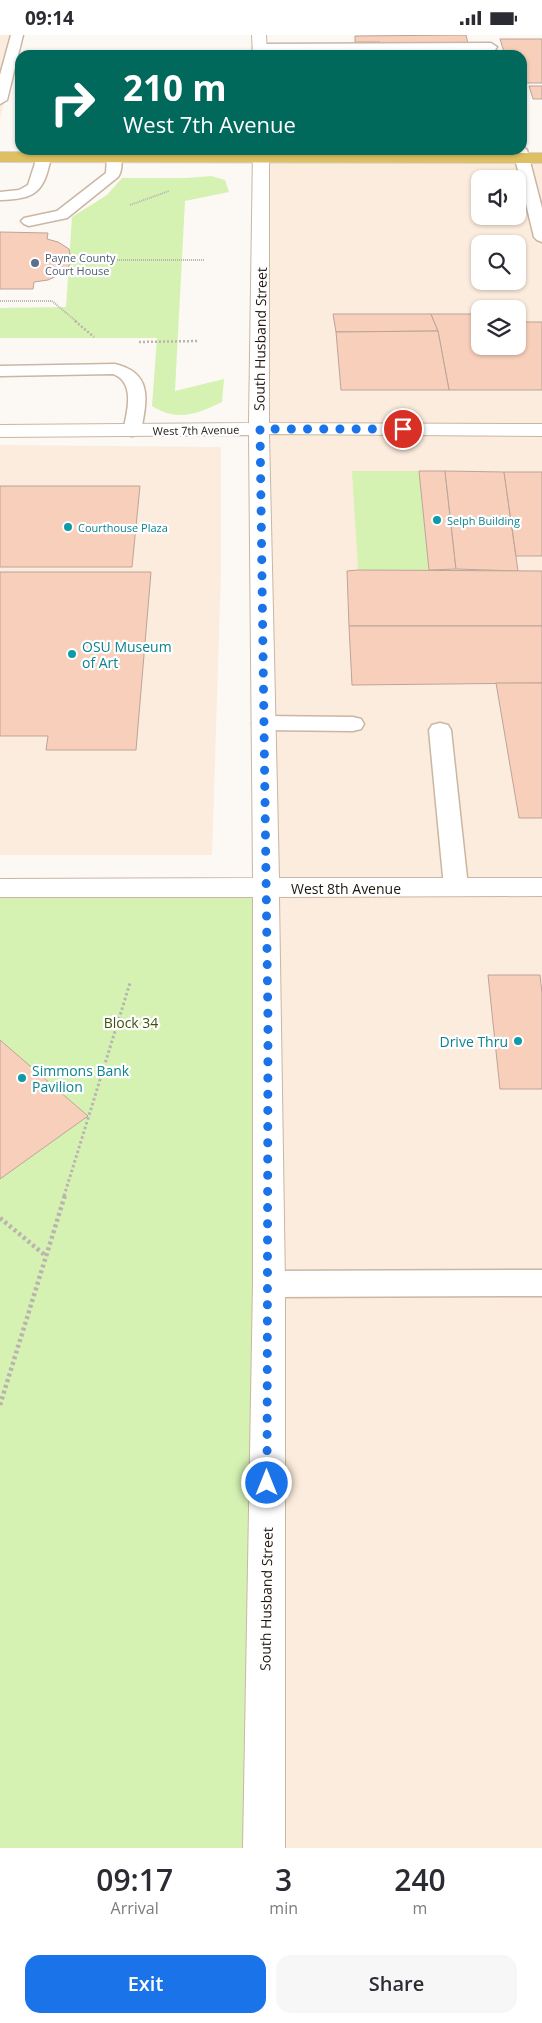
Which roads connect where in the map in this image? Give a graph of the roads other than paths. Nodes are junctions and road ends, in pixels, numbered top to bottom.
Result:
1 (17, 35) edge
2 (259, 46) edge
3 (491, 46) edge
4 (6, 56) edge
5 (0, 100) edge
6 (212, 155) edge
7 (261, 155) edge
8 (521, 155) edge
9 (526, 155) edge
10 (0, 157) edge
11 (44, 157) junction
12 (114, 157) junction
13 (542, 158) edge
14 (0, 196) edge
15 (29, 221) dead end
16 (542, 237) edge
17 (0, 371) edge
18 (260, 429) junction
19 (542, 430) edge
20 (0, 431) edge
21 (132, 431) junction
22 (263, 723) junction
23 (353, 724) dead end
24 (440, 730) dead end
25 (456, 887) junction
26 (542, 887) edge
27 (0, 888) edge
28 (267, 888) junction
29 (542, 1283) edge
30 (269, 1284) junction
31 (264, 1848) edge

1 - 4 lane
2 - 3 lane
4 - 5 lane
6 - 12 highway
7 - 18 street, South Husband Street
8 - 16 lane
9 - 13 highway
10 - 11 highway
11 - 12 highway
11 - 14 lane
12 - 15 lane
17 - 21 lane
18 - 19 street, West 7th Avenue
18 - 21 street, West 7th Avenue
18 - 22 street, South Husband Street
20 - 21 street, West 7th Avenue
22 - 23 lane
22 - 28 street, South Husband Street
24 - 25 lane
25 - 26 street, West 8th Avenue
25 - 28 street, West 8th Avenue
27 - 28 street, West 8th Avenue
28 - 30 street, South Husband Street
29 - 30 lane
30 - 31 street, South Husband Street

